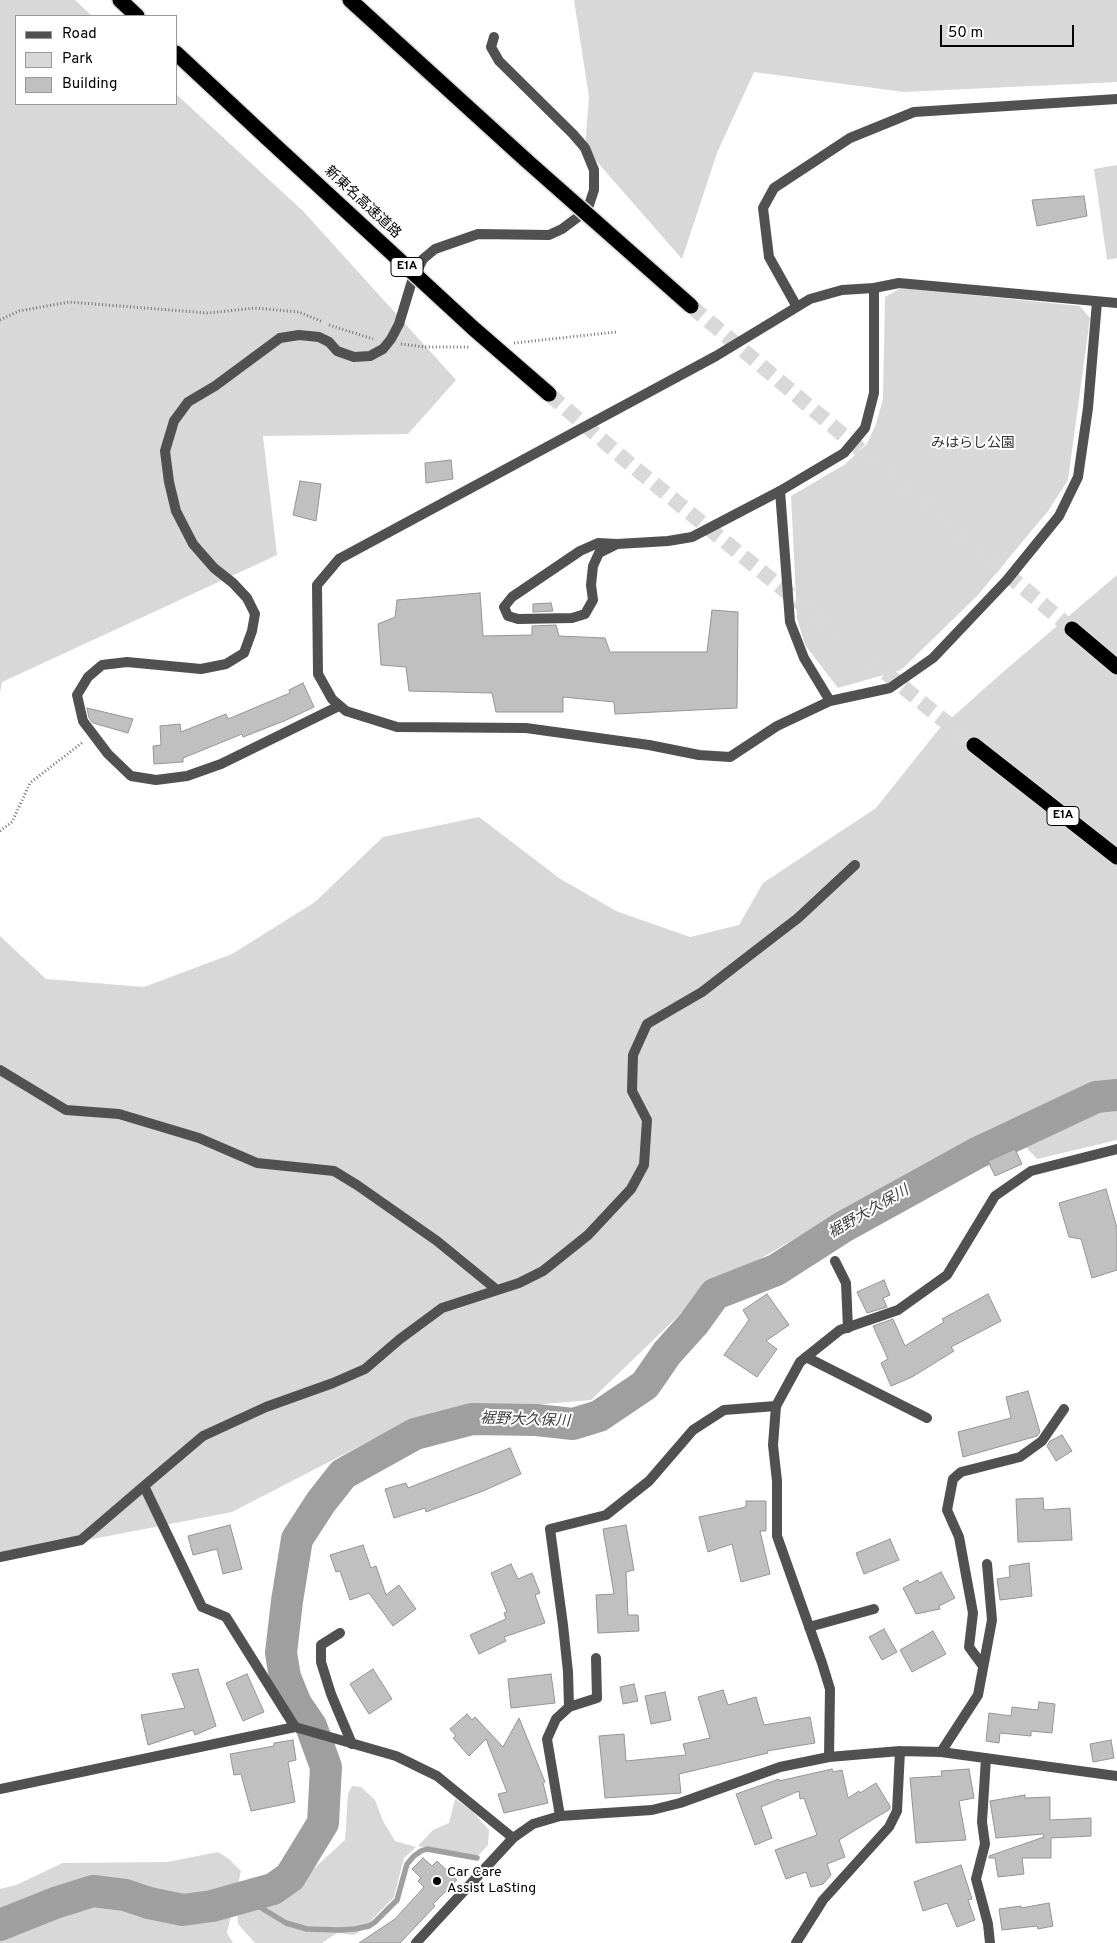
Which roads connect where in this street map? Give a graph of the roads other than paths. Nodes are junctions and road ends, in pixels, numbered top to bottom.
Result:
1 (120, 0) edge
2 (350, 0) edge
3 (137, 15) edge
4 (494, 37) dead end
5 (178, 54) edge
6 (1117, 99) edge
7 (874, 288) junction
8 (1097, 302) junction
9 (1117, 303) edge
10 (691, 306) tunnel mouth
11 (797, 307) junction
12 (549, 394) tunnel mouth
13 (780, 491) junction
14 (617, 544) junction
15 (1072, 629) tunnel mouth
16 (1117, 666) edge
17 (830, 701) junction
18 (339, 706) junction
19 (974, 745) tunnel mouth
20 (1117, 857) edge
21 (855, 865) dead end
22 (0, 1070) edge
23 (1117, 1149) edge
24 (835, 1261) dead end
25 (497, 1290) junction
26 (848, 1328) junction
27 (806, 1357) junction
28 (776, 1406) junction
29 (1064, 1409) dead end
30 (927, 1418) dead end
31 (144, 1486) junction
32 (0, 1557) edge
33 (987, 1564) dead end
34 (874, 1609) dead end
35 (809, 1627) junction
36 (340, 1632) dead end
37 (596, 1658) dead end
38 (983, 1666) junction
39 (569, 1706) junction
40 (295, 1727) junction
41 (352, 1744) junction
42 (900, 1751) junction
43 (941, 1752) junction
44 (829, 1757) junction
45 (986, 1758) junction
46 (1117, 1776) edge
47 (0, 1788) edge
48 (560, 1816) junction
49 (513, 1838) junction
50 (416, 1943) edge
51 (796, 1943) edge
52 (990, 1943) edge

1 - 3 highway
2 - 10 highway, bridge
4 - 18 street
5 - 12 highway, 新東名高速道路 / E1A, bridge
6 - 11 street
7 - 8 street
7 - 11 street
7 - 13 street
8 - 9 street
8 - 17 street
11 - 18 street
13 - 14 street
13 - 17 street
14 - 14 street
15 - 16 highway
17 - 18 street
19 - 20 highway, E1A
21 - 25 street
22 - 25 street
23 - 26 street
24 - 26 street
25 - 31 street
26 - 27 street
27 - 28 street
27 - 30 street
28 - 35 street
28 - 39 street
29 - 38 street
31 - 32 street
31 - 40 street
33 - 38 street
34 - 35 street
35 - 44 street
36 - 41 street
37 - 39 street
38 - 43 street
39 - 48 street
40 - 41 street
40 - 47 street
41 - 49 street
42 - 43 street
42 - 44 street
42 - 51 street
43 - 45 street
44 - 48 street
45 - 46 street
45 - 52 street
48 - 49 street
49 - 50 street

